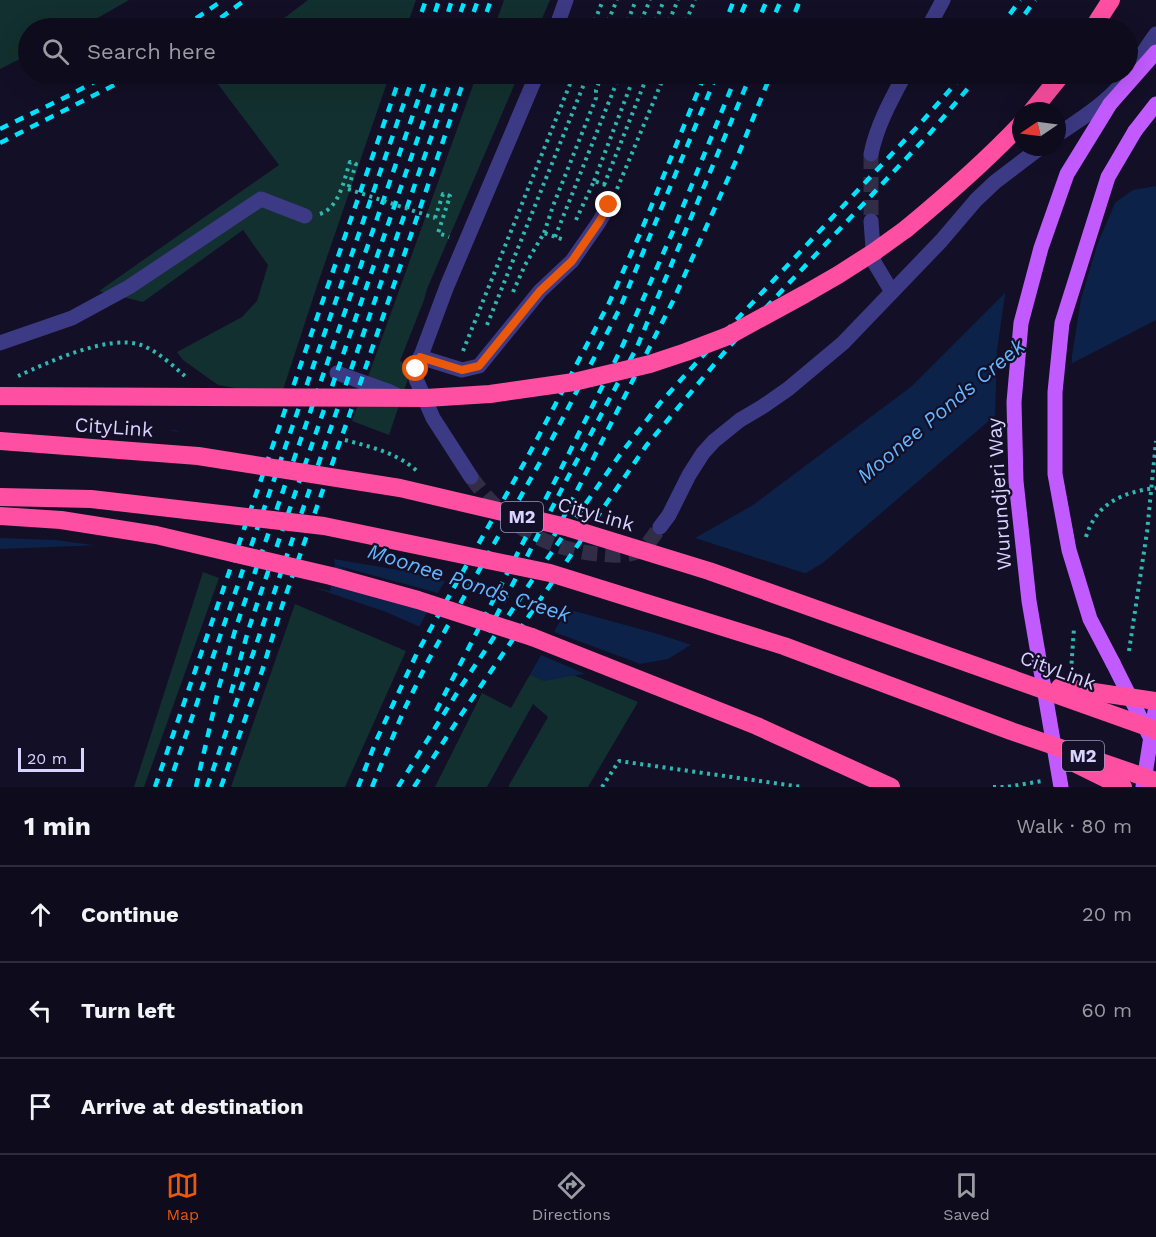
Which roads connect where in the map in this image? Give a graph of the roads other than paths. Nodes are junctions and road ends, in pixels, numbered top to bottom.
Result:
1 (566, 0) edge
2 (942, 0) edge
3 (1111, 0) edge
4 (560, 18) edge
5 (933, 18) edge
6 (1099, 18) edge
7 (1156, 34) edge
8 (1156, 52) edge
9 (1138, 60) edge
10 (1138, 72) edge
11 (533, 84) edge
12 (900, 84) edge
13 (1054, 84) edge
14 (1122, 84) edge
15 (1128, 84) edge
16 (1039, 102) edge
17 (1156, 105) edge
18 (1066, 129) edge
19 (1012, 133) edge
20 (871, 154) tunnel mouth
21 (1029, 156) edge
22 (609, 205) dead end
23 (305, 216) dead end
24 (871, 221) tunnel mouth
25 (892, 292) junction
26 (0, 343) edge
27 (418, 363) junction
28 (337, 373) dead end
29 (0, 396) edge
30 (433, 418) junction
31 (0, 441) edge
32 (471, 477) tunnel mouth
33 (0, 497) edge
34 (0, 516) edge
35 (660, 527) tunnel mouth
36 (1023, 681) junction
37 (1156, 703) edge
38 (1011, 731) junction
39 (1153, 734) edge
40 (1156, 782) edge
41 (891, 787) edge
42 (1061, 787) edge
43 (1123, 787) edge
44 (1143, 787) edge

1 - 4 street
2 - 5 street
3 - 6 highway
7 - 9 street
8 - 10 main road, Wurundjeri Way, bridge
11 - 27 street
12 - 20 street
13 - 16 highway
14 - 18 street
15 - 42 main road, Wurundjeri Way, bridge
17 - 39 main road, bridge
19 - 29 highway, bridge
21 - 25 street
22 - 27 street
23 - 26 street
24 - 25 street
25 - 35 street
27 - 30 street
28 - 30 street
30 - 32 street
31 - 36 highway, CityLink / M2, bridge
33 - 38 highway, M2, bridge
34 - 41 highway, bridge
36 - 37 highway, bridge
36 - 39 highway, CityLink / M2, bridge
37 - 39 main road
38 - 40 highway, M2, bridge
38 - 43 highway, bridge
39 - 44 main road

